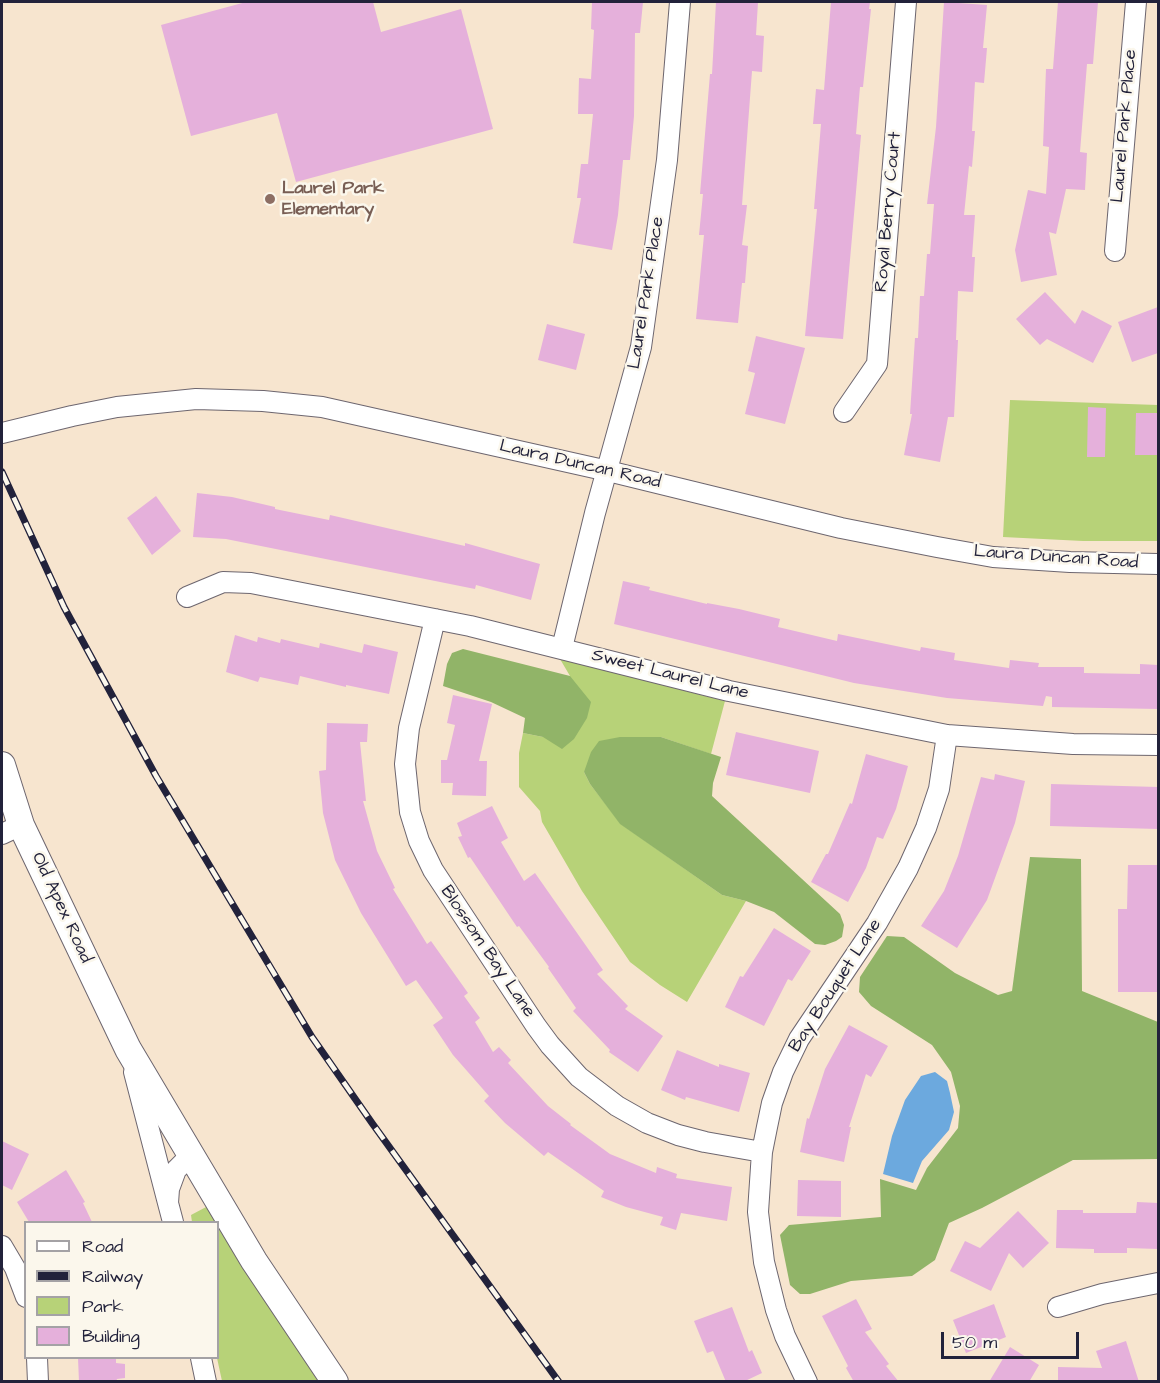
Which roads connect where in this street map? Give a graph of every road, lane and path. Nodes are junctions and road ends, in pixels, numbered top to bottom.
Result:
1 (680, 2) edge
2 (906, 2) edge
3 (1136, 2) edge
4 (1115, 251) dead end
5 (844, 412) dead end
6 (2, 433) edge
7 (608, 471) junction
8 (1158, 564) edge
9 (188, 597) dead end
10 (435, 619) junction
11 (562, 648) junction
12 (947, 735) junction
13 (1158, 745) edge
14 (2, 765) edge
15 (11, 829) edge
16 (128, 1049) junction
17 (762, 1152) junction
18 (190, 1156) junction
19 (168, 1203) junction
20 (172, 1221) edge
21 (2, 1246) edge
22 (1158, 1283) edge
23 (24, 1292) edge
24 (1058, 1307) dead end
25 (37, 1359) edge
26 (201, 1359) edge
27 (38, 1382) edge
28 (206, 1382) edge
29 (335, 1382) edge
30 (807, 1382) edge

1 - 7 street, Laurel Park Place
2 - 5 street, Royal Berry Court
3 - 4 street, Laurel Park Place
6 - 7 street, Laura Duncan Road
7 - 8 street, Laura Duncan Road
7 - 11 street, Laurel Park Place
9 - 10 street, Sweet Laurel Lane
10 - 11 street, Sweet Laurel Lane
10 - 17 street, Blossom Bay Lane
11 - 12 street, Sweet Laurel Lane
12 - 13 street, Sweet Laurel Lane
12 - 17 street, Bay Bouquet Lane
14 - 15 main road, Old Apex Road
15 - 16 main road, Old Apex Road
16 - 18 main road, Old Apex Road
16 - 19 street
17 - 30 street, Bay Bouquet Lane
18 - 19 street
18 - 29 main road, Old Apex Road
19 - 20 street
21 - 23 street
22 - 24 street
25 - 27 street
26 - 28 street

